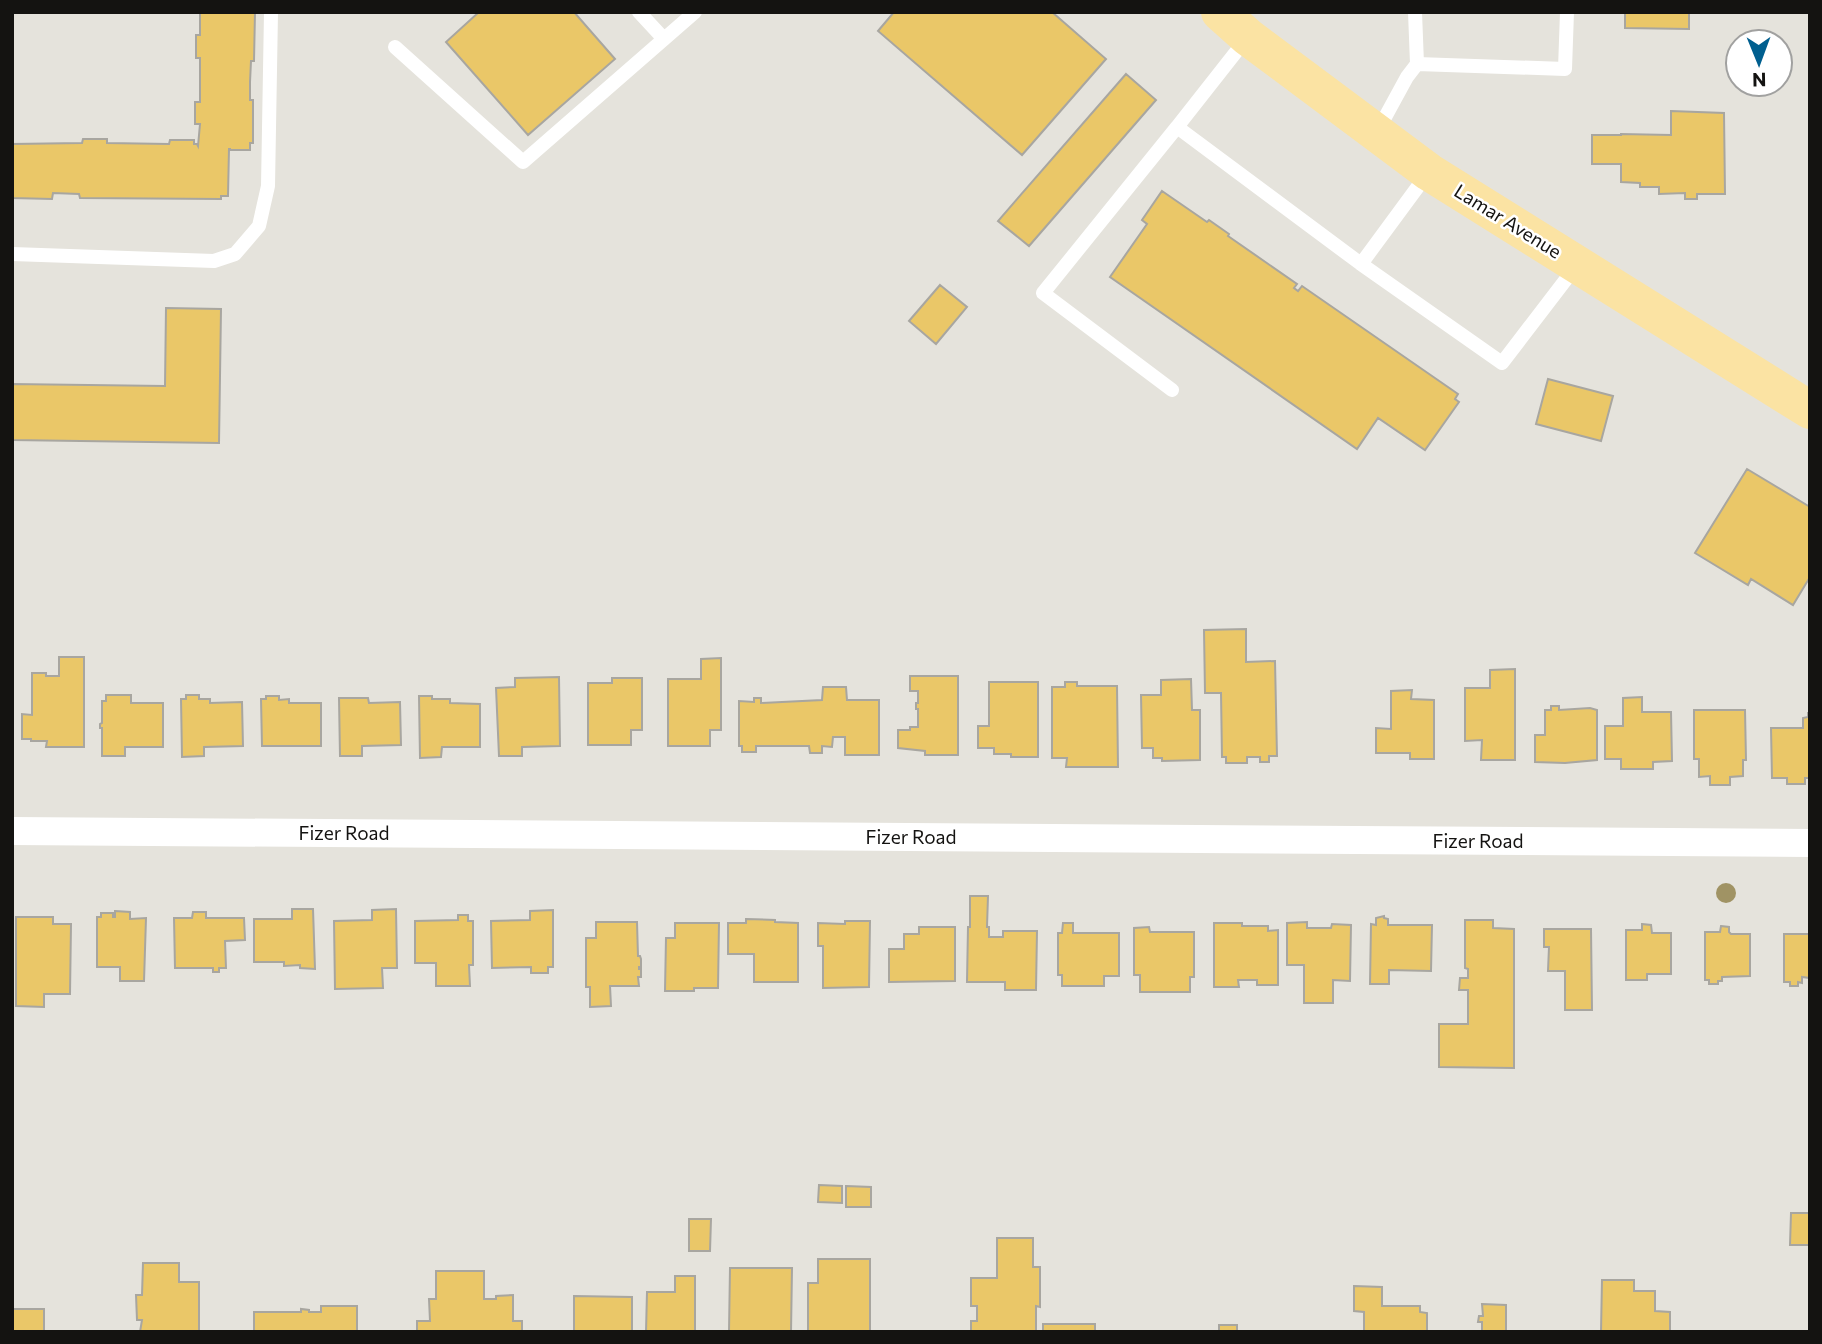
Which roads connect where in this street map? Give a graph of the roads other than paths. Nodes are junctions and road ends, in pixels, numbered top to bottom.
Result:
1 (271, 12) edge
2 (639, 12) edge
3 (695, 12) edge
4 (1220, 12) edge
5 (1415, 12) edge
6 (1567, 12) edge
7 (1248, 37) junction
8 (664, 39) junction
9 (395, 47) dead end
10 (1416, 64) junction
11 (1177, 127) junction
12 (1376, 133) junction
13 (1429, 172) junction
14 (12, 254) edge
15 (1361, 264) junction
16 (1577, 265) junction
17 (1172, 390) dead end
18 (1810, 410) edge
19 (12, 831) edge
20 (1810, 843) edge

1 - 14 lane
2 - 8 lane
3 - 8 lane
4 - 7 main road, Lamar Avenue
5 - 10 lane
6 - 10 lane
7 - 11 lane
7 - 12 main road, Lamar Avenue
8 - 9 lane
10 - 12 lane
11 - 15 lane
11 - 17 lane
12 - 13 main road, Lamar Avenue
13 - 15 lane
13 - 16 main road, Lamar Avenue
15 - 16 lane
16 - 18 main road, Lamar Avenue
19 - 20 street, Fizer Road

